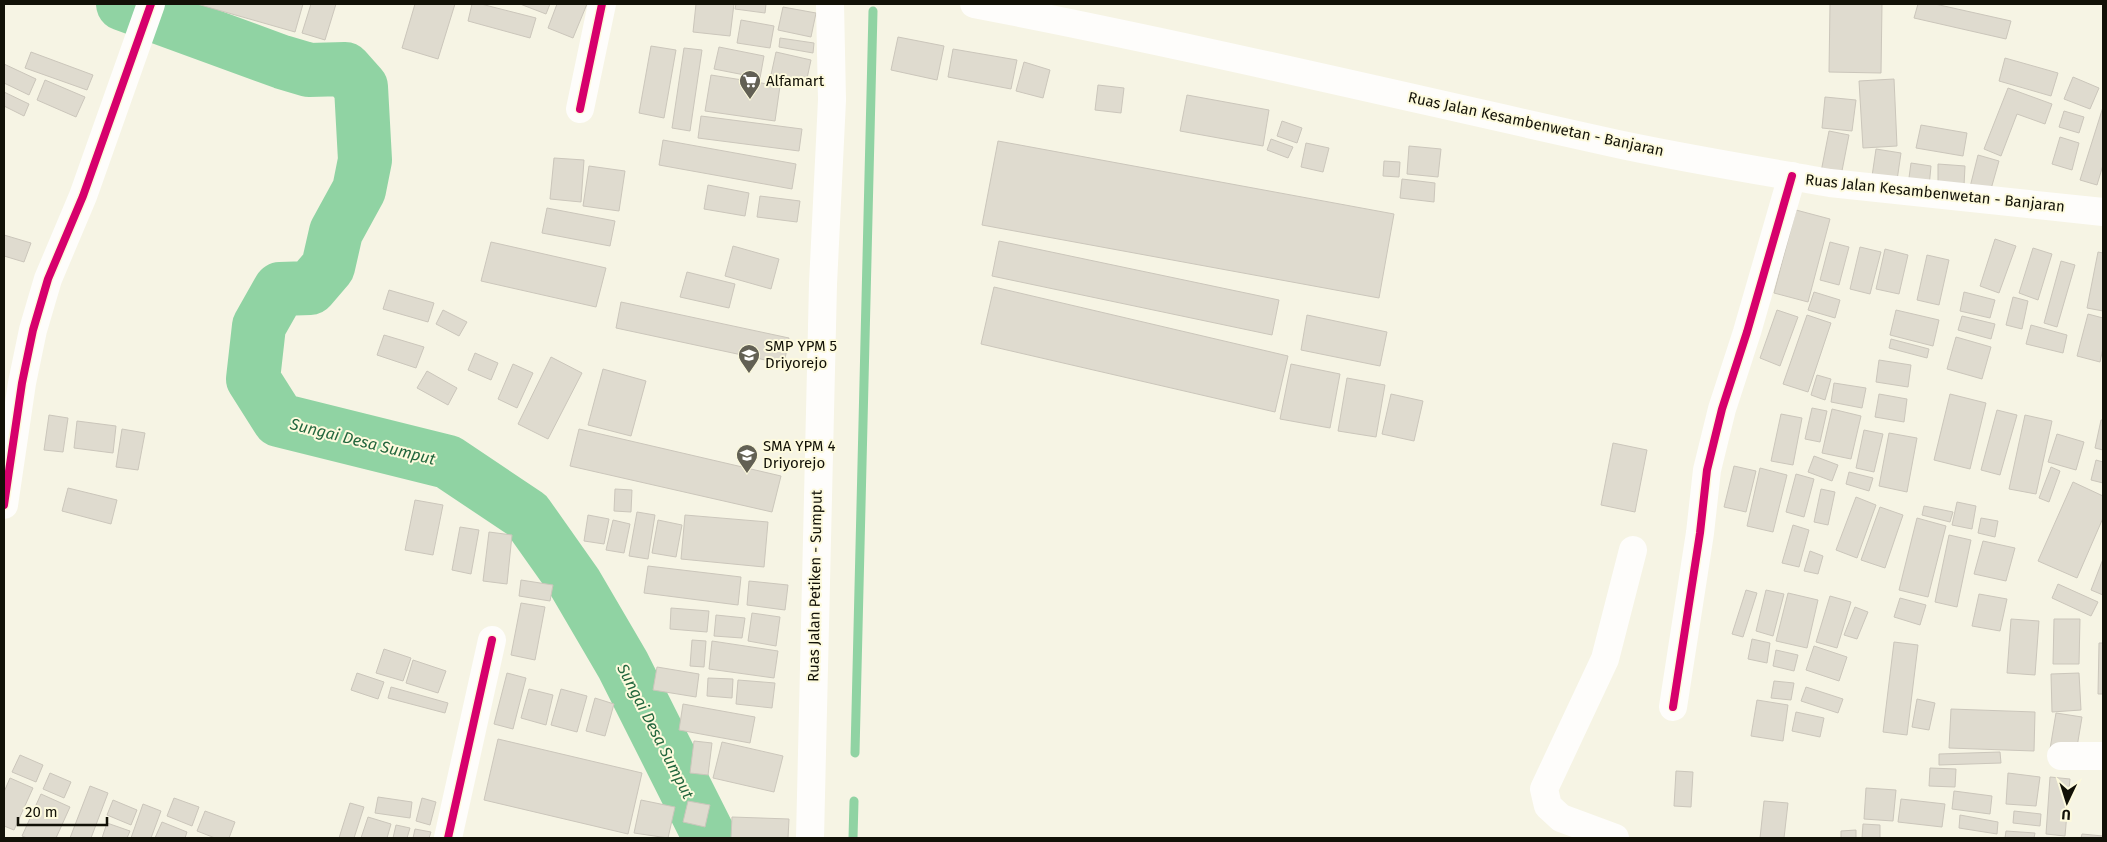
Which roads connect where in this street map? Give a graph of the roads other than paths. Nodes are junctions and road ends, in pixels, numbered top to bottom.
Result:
1 (602, 4) edge
2 (830, 4) edge
3 (974, 4) edge
4 (148, 13) edge
5 (580, 109) dead end
6 (1792, 176) junction
7 (2103, 212) edge
8 (4, 505) edge
9 (1632, 550) dead end
10 (492, 640) dead end
11 (1673, 707) dead end
12 (2061, 756) dead end
13 (2103, 756) edge
14 (448, 838) edge
15 (810, 838) edge
16 (1614, 838) edge

1 - 5 main road
2 - 15 main road, Ruas Jalan Petiken - Sumput
3 - 6 main road, Ruas Jalan Kesambenwetan - Banjaran
4 - 8 main road
6 - 7 main road, Ruas Jalan Kesambenwetan - Banjaran
6 - 11 main road
9 - 16 main road
10 - 14 main road
12 - 13 main road

